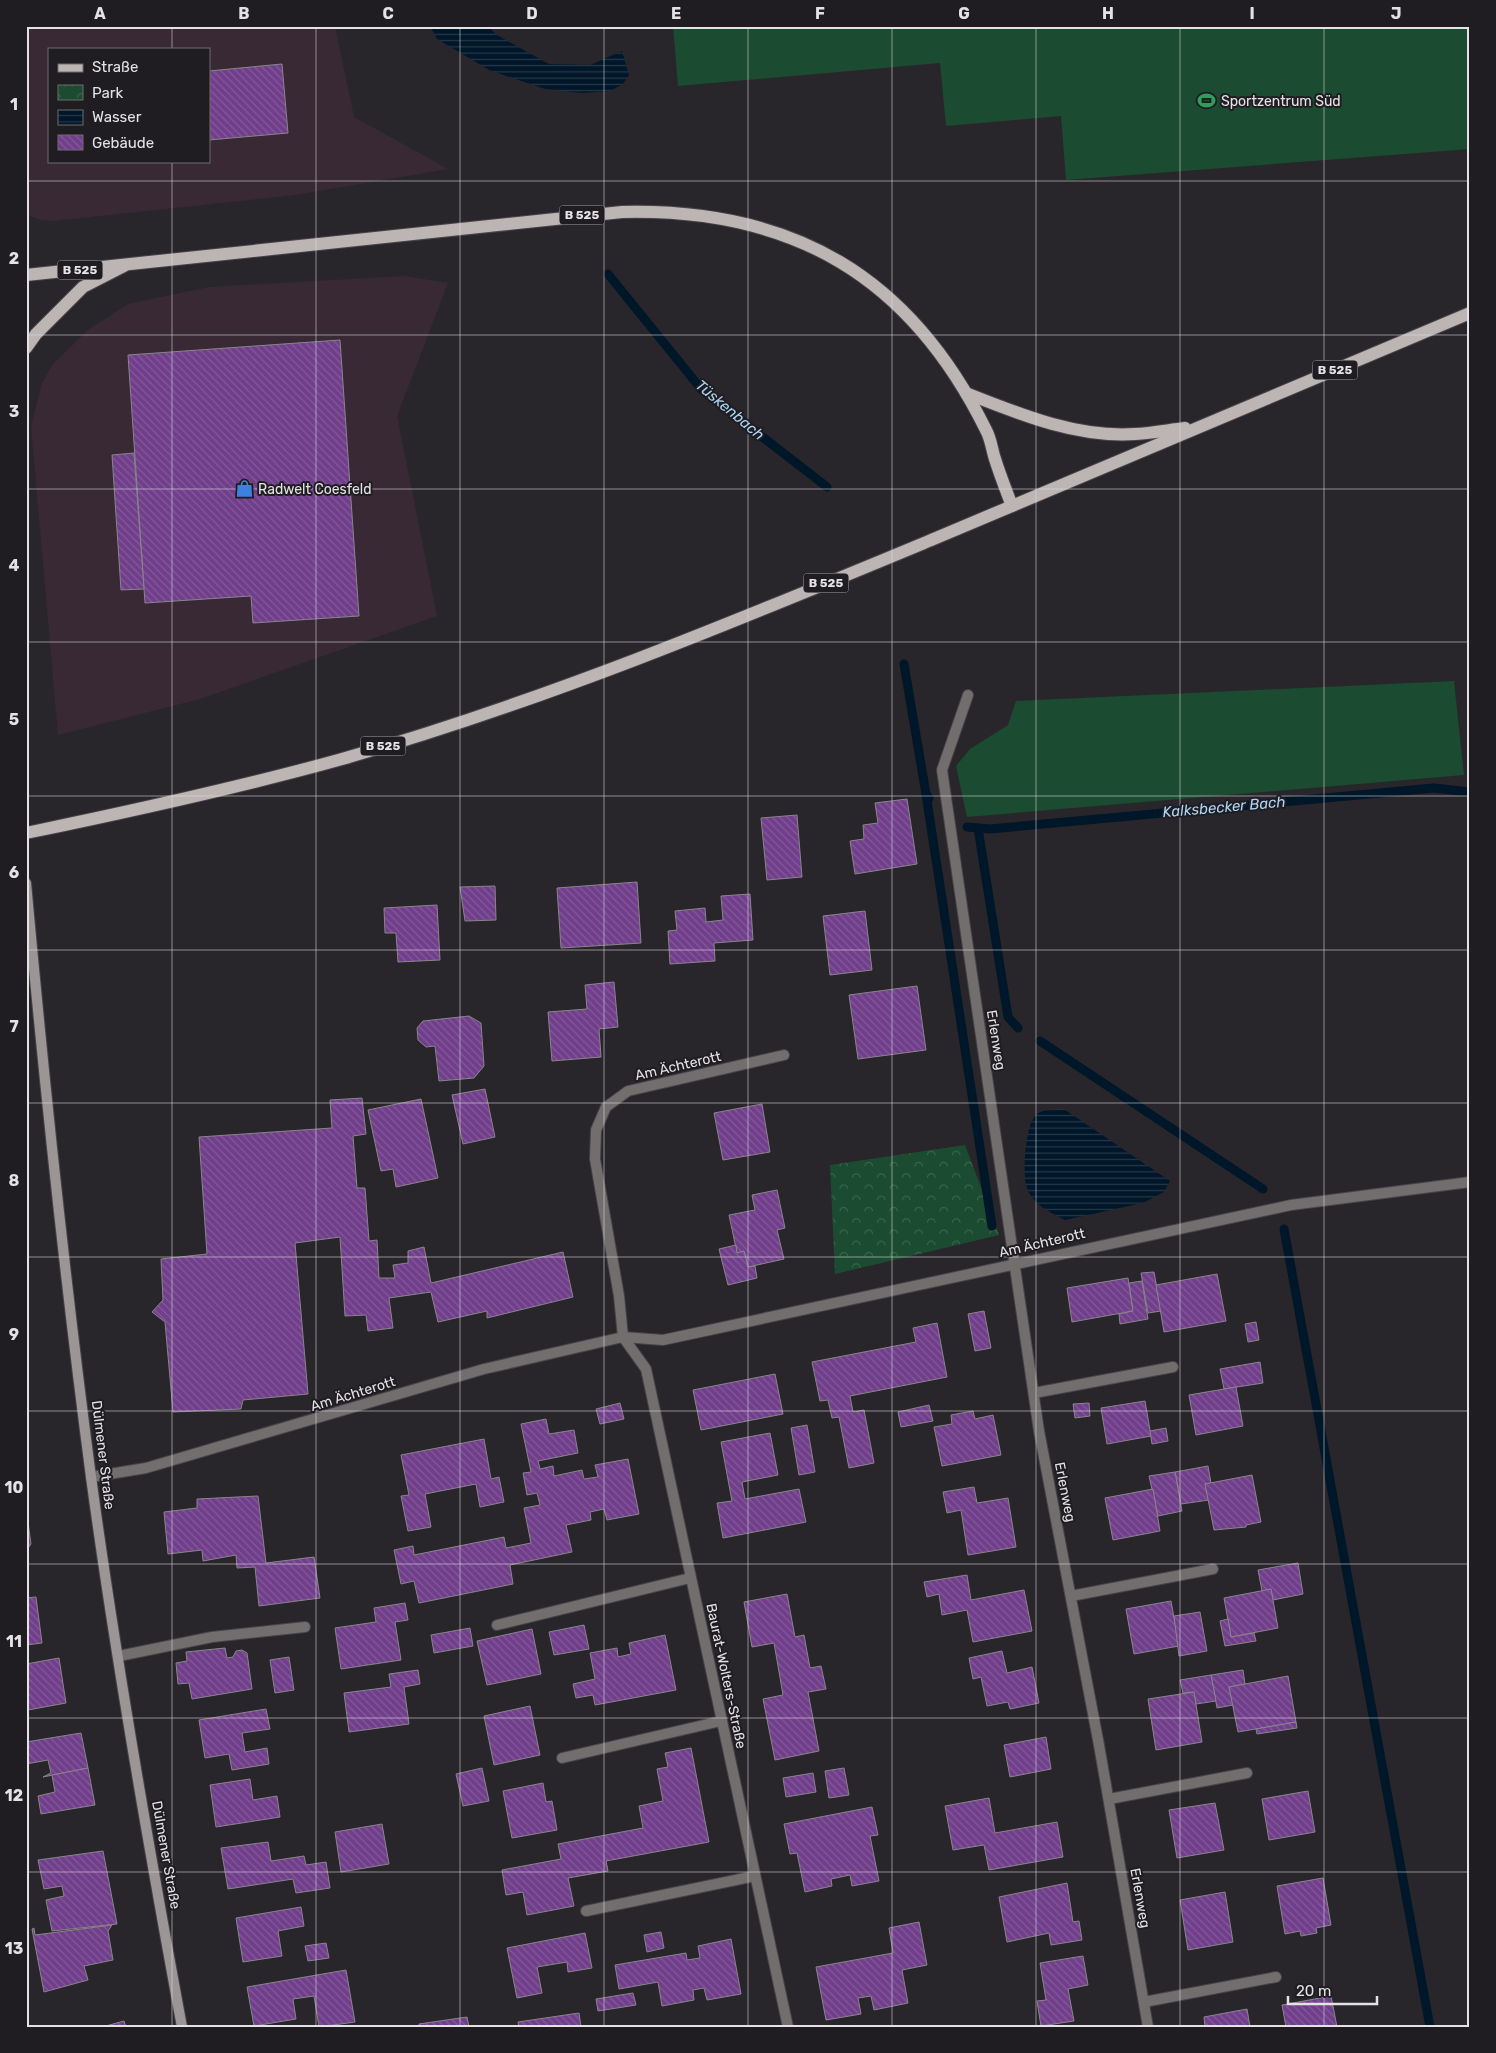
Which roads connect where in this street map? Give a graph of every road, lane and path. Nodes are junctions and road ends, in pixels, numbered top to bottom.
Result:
1 (133, 262) junction
2 (26, 275) edge
3 (1470, 313) edge
4 (26, 348) edge
5 (966, 393) junction
6 (1200, 426) junction
7 (1012, 506) junction
8 (968, 695) dead end
9 (26, 833) edge
10 (26, 883) edge
11 (784, 1055) dead end
12 (1470, 1182) edge
13 (1016, 1264) junction
14 (623, 1337) junction
15 (1173, 1367) dead end
16 (1034, 1393) junction
17 (92, 1477) junction
18 (1213, 1569) dead end
19 (690, 1578) junction
20 (1071, 1596) junction
21 (497, 1625) dead end
22 (305, 1627) dead end
23 (119, 1656) junction
24 (721, 1721) junction
25 (562, 1758) dead end
26 (1247, 1773) dead end
27 (1109, 1799) junction
28 (754, 1876) junction
29 (586, 1911) dead end
30 (1276, 1977) dead end
31 (1144, 2002) junction
32 (182, 2027) edge
33 (788, 2027) edge
34 (1148, 2027) edge

1 - 2 main road, B 525
1 - 4 main road
1 - 5 main road, B 525
3 - 6 main road, B 525
5 - 6 main road
5 - 7 main road, B 525
6 - 7 main road, B 525
7 - 9 main road, B 525
8 - 13 street, Erlenweg
10 - 17 street, Dülmener Straße
11 - 14 street, Am Ächterott
12 - 13 street, Am Ächterott
13 - 14 street, Am Ächterott
13 - 16 street, Erlenweg
14 - 17 street, Am Ächterott
14 - 19 street, Baurat-Wolters-Straße
15 - 16 street
16 - 20 street, Erlenweg
17 - 23 street, Dülmener Straße
18 - 20 street
19 - 21 street
19 - 24 street, Baurat-Wolters-Straße
20 - 27 street, Erlenweg
22 - 23 street
23 - 32 street, Dülmener Straße
24 - 25 street
24 - 28 street, Baurat-Wolters-Straße
26 - 27 street
27 - 31 street, Erlenweg
28 - 29 street
28 - 33 street, Baurat-Wolters-Straße
30 - 31 street
31 - 34 street, Erlenweg

